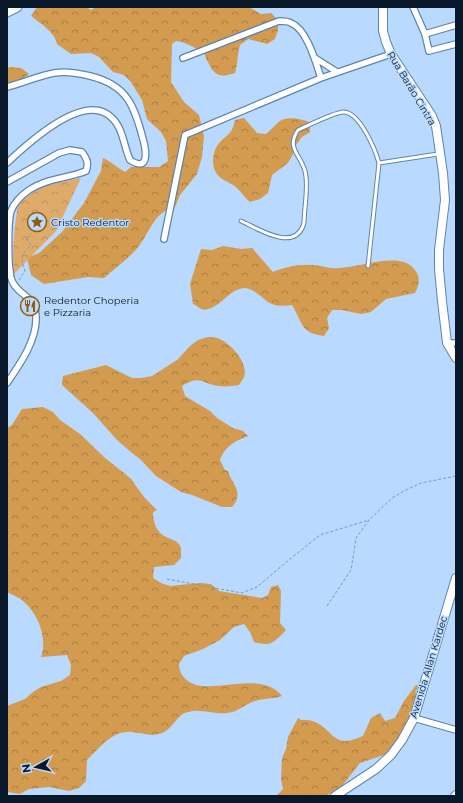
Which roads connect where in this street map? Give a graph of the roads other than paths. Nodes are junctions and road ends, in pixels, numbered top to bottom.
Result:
1 (17, 7) edge
2 (383, 7) edge
3 (414, 7) edge
4 (7, 12) edge
5 (456, 25) edge
6 (425, 34) junction
7 (456, 44) edge
8 (390, 54) junction
9 (183, 58) dead end
10 (315, 58) junction
11 (337, 72) junction
12 (321, 78) junction
13 (7, 87) edge
14 (440, 154) junction
15 (7, 163) edge
16 (379, 163) junction
17 (7, 182) edge
18 (241, 220) dead end
19 (164, 239) dead end
20 (368, 266) dead end
21 (452, 343) edge
22 (456, 358) edge
23 (7, 382) edge
24 (456, 578) edge
25 (414, 718) junction
26 (456, 730) edge
27 (335, 796) edge

1 - 4 main road
2 - 8 street, Rua Barão Cintra
3 - 6 street
5 - 6 street
6 - 7 street
8 - 11 street
8 - 14 street, Rua Barão Cintra
9 - 10 street
10 - 11 street
10 - 12 street
11 - 12 street
12 - 19 street
13 - 15 street
14 - 16 lane
14 - 21 street, Rua Barão Cintra
16 - 18 lane
16 - 20 lane
17 - 23 street
21 - 22 street, Rua Barão Cintra
24 - 25 street, Avenida Allan Kardec
25 - 26 street
25 - 27 street, Avenida Allan Kardec

